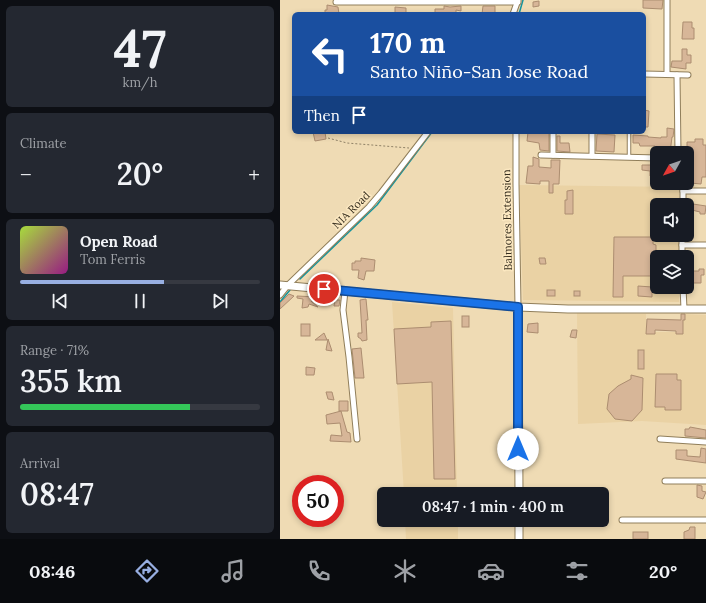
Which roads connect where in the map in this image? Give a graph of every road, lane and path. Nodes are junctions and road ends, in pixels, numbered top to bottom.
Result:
1 (667, 0) edge
2 (518, 1) edge
3 (336, 2) dead end
4 (514, 12) edge
5 (646, 74) edge
6 (667, 74) junction
7 (677, 75) junction
8 (688, 75) dead end
9 (426, 134) edge
10 (516, 134) edge
11 (553, 134) edge
12 (592, 134) edge
13 (629, 134) edge
14 (328, 138) dead end
15 (678, 146) edge
16 (415, 149) junction
17 (541, 155) dead end
18 (553, 155) junction
19 (592, 156) junction
20 (629, 157) junction
21 (650, 158) edge
22 (706, 190) edge
23 (683, 191) joint
24 (683, 198) edge
25 (682, 245) joint
26 (706, 245) edge
27 (682, 250) edge
28 (280, 285) edge
29 (288, 285) junction
30 (346, 291) junction
31 (683, 294) edge
32 (280, 295) edge
33 (518, 307) junction
34 (684, 308) junction
35 (706, 309) edge
36 (357, 440) dead end
37 (660, 440) dead end
38 (706, 442) edge
39 (665, 481) dead end
40 (706, 481) edge
41 (518, 487) edge
42 (622, 520) dead end
43 (706, 520) edge
44 (519, 527) edge
45 (519, 539) edge

1 - 6 street
2 - 3 street
2 - 4 street
5 - 6 street
6 - 7 street
7 - 8 street
7 - 15 street
9 - 16 street, NIA Road
10 - 33 street, Balmores Extension
11 - 18 street
12 - 19 street
13 - 20 lane
14 - 16 path
16 - 29 street, NIA Road
17 - 18 street
18 - 19 street
19 - 20 street
20 - 21 street
22 - 23 street
23 - 24 street
25 - 26 street
25 - 27 street
28 - 29 main road
29 - 30 main road
29 - 32 street, NIA Road
30 - 33 main road
30 - 36 street
31 - 34 street
33 - 34 main road
33 - 41 main road
34 - 35 main road
37 - 38 street
39 - 40 street
42 - 43 street
44 - 45 main road

